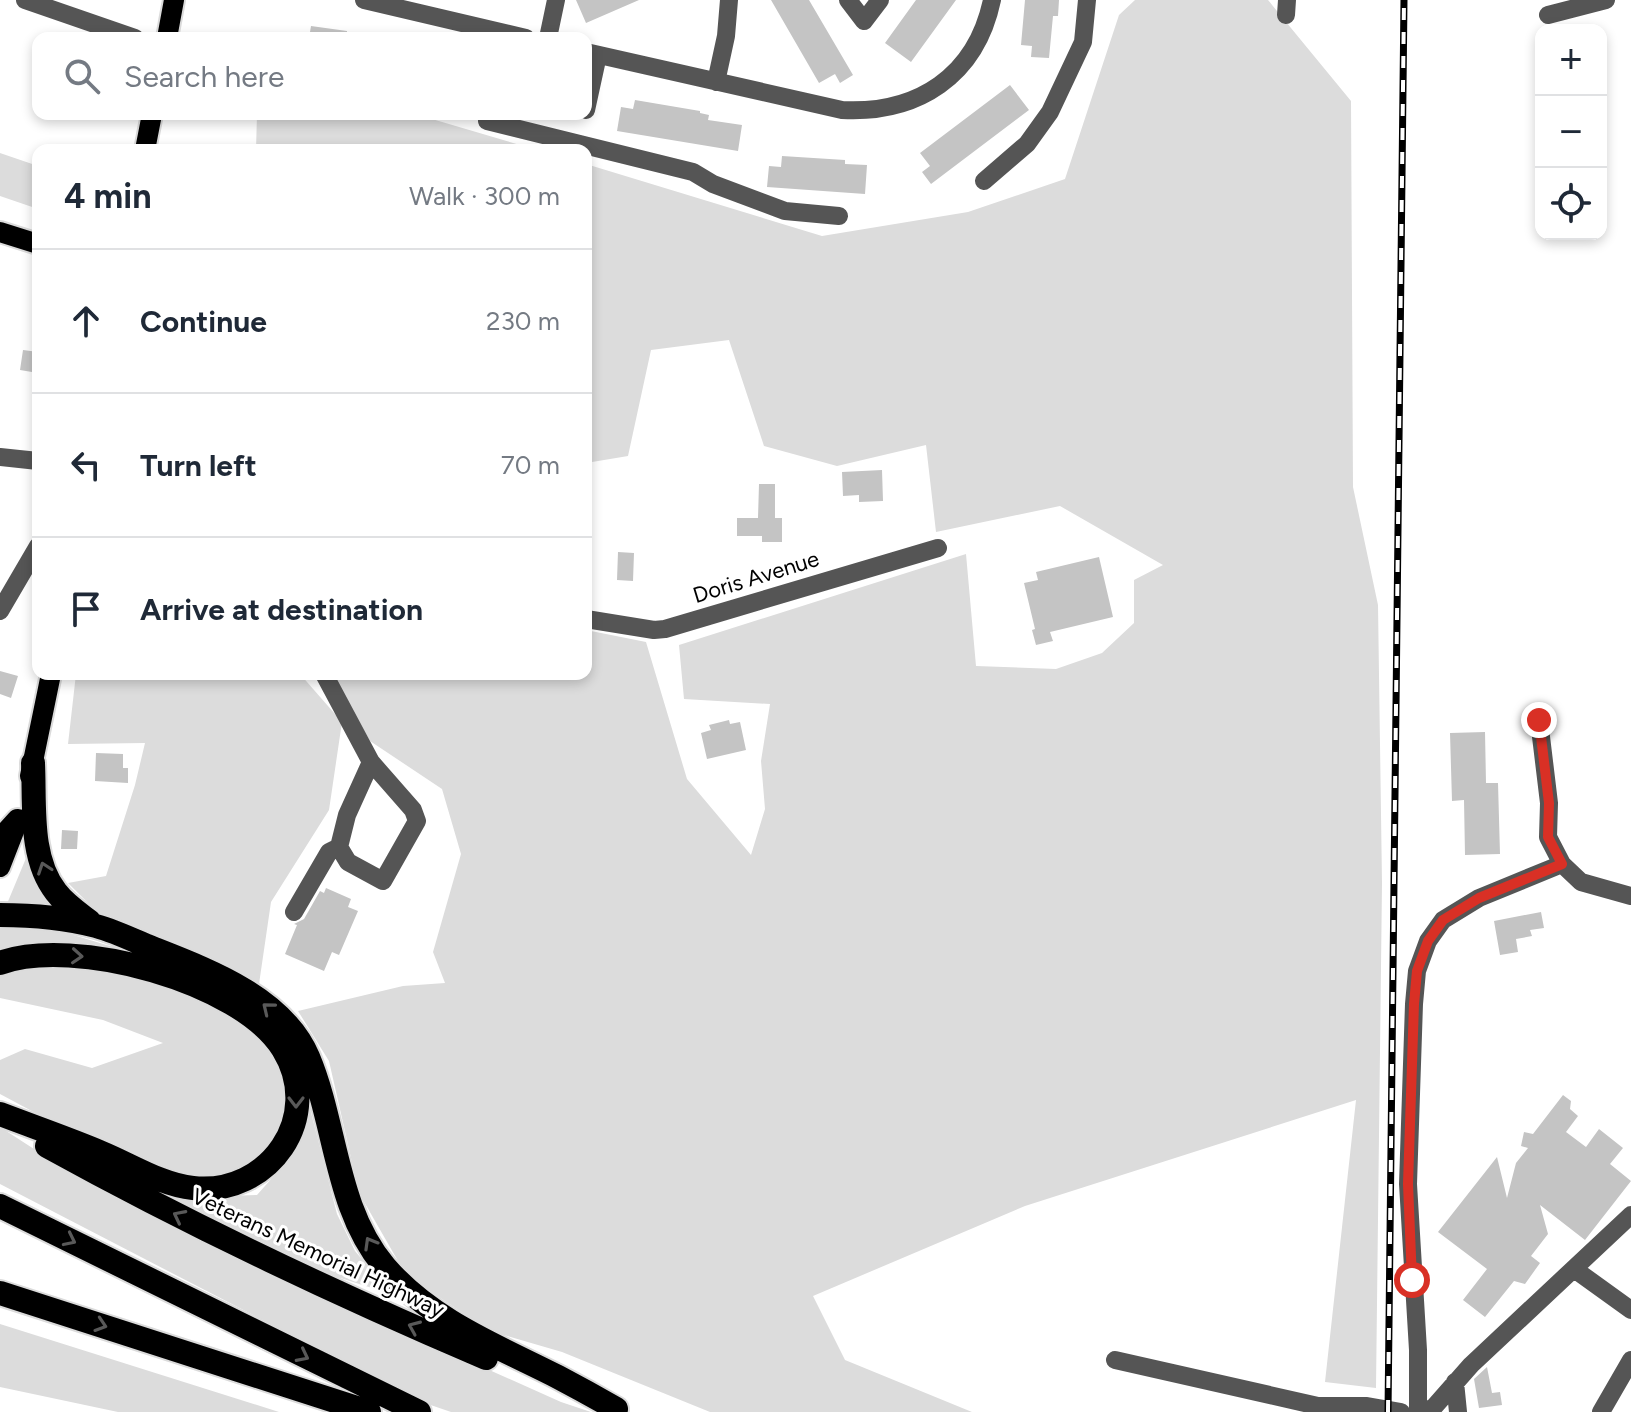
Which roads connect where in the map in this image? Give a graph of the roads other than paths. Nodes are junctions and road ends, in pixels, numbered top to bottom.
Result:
1 (25, 0) edge
2 (174, 0) edge
3 (364, 0) edge
4 (556, 0) edge
5 (729, 0) edge
6 (848, 0) edge
7 (880, 0) edge
8 (992, 0) edge
9 (1087, 0) edge
10 (1606, 0) edge
11 (1548, 15) dead end
12 (118, 32) edge
13 (168, 32) edge
14 (500, 32) edge
15 (549, 32) edge
16 (592, 54) edge
17 (716, 82) junction
18 (151, 120) edge
19 (584, 120) edge
20 (487, 121) dead end
21 (146, 144) edge
22 (578, 144) joint
23 (592, 147) edge
24 (984, 181) dead end
25 (839, 216) dead end
26 (0, 232) edge
27 (32, 242) edge
28 (0, 457) edge
29 (32, 460) edge
30 (938, 548) dead end
31 (32, 556) edge
32 (0, 611) edge
33 (592, 620) edge
34 (50, 680) edge
35 (327, 680) edge
36 (1539, 720) dead end
37 (371, 762) junction
38 (33, 763) junction
39 (18, 821) junction
40 (0, 841) edge
41 (339, 847) junction
42 (1562, 864) junction
43 (0, 867) edge
44 (1631, 896) edge
45 (294, 912) dead end
46 (0, 915) edge
47 (94, 925) junction
48 (0, 963) edge
49 (0, 1116) edge
50 (0, 1206) edge
51 (1631, 1215) edge
52 (1574, 1269) junction
53 (0, 1293) edge
54 (1631, 1310) edge
55 (1115, 1360) dead end
56 (1631, 1360) edge
57 (1455, 1382) junction
58 (620, 1410) edge
59 (1415, 1411) edge
60 (369, 1412) edge
61 (419, 1412) edge
62 (1458, 1412) edge
63 (1601, 1412) edge

1 - 12 street
2 - 13 main road
3 - 14 street
4 - 15 street
5 - 17 street
6 - 7 street
8 - 17 street
9 - 24 street
10 - 11 street
16 - 17 street
18 - 21 main road
19 - 22 street
20 - 22 street
23 - 25 street
26 - 27 main road
28 - 29 street
30 - 33 street, Doris Avenue
31 - 32 street
34 - 38 main road
35 - 37 street
36 - 42 street
37 - 41 street
37 - 41 street
38 - 39 main road
47 -> 38 highway
39 - 40 highway
39 - 43 main road
41 - 45 street
42 - 44 street
42 - 59 street
46 - 47 highway
58 -> 47 highway
48 -> 49 highway
58 -> 49 highway, Veterans Memorial Highway
50 -> 61 highway
51 - 52 street
52 - 54 street
52 - 57 street
53 -> 60 highway
55 - 59 street
56 - 63 street
57 - 59 street
57 - 62 street

